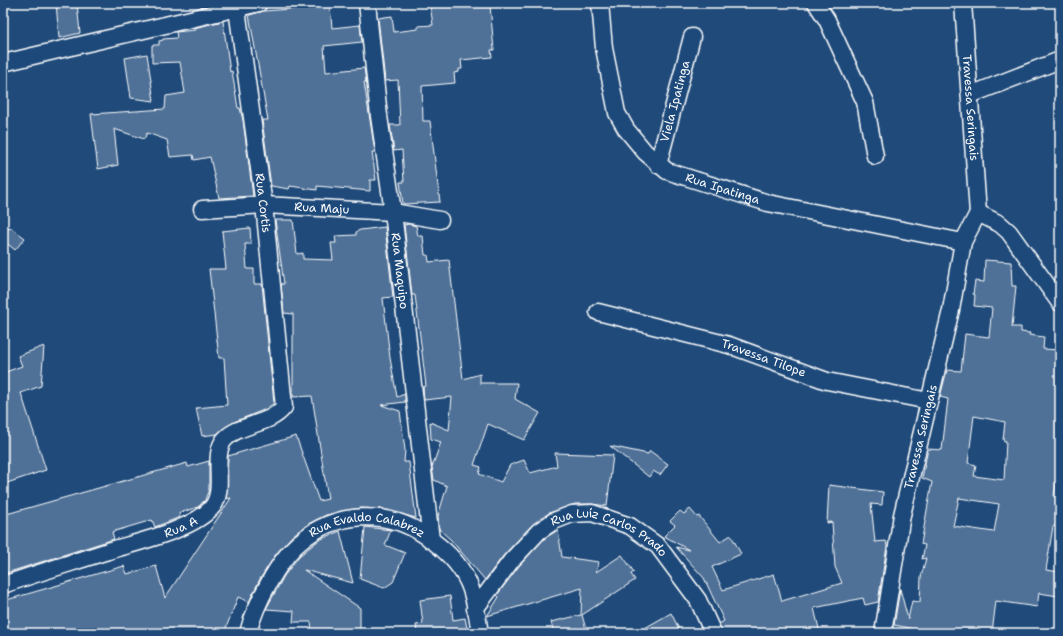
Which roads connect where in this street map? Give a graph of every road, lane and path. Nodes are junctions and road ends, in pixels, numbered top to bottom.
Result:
1 (260, 3) edge
2 (367, 3) edge
3 (600, 3) edge
4 (816, 3) edge
5 (964, 3) edge
6 (237, 9) junction
7 (692, 37) dead end
8 (1060, 60) edge
9 (3, 63) edge
10 (970, 95) junction
11 (874, 156) dead end
12 (658, 165) junction
13 (264, 205) junction
14 (202, 209) dead end
15 (393, 212) junction
16 (978, 214) junction
17 (440, 220) dead end
18 (964, 242) junction
19 (1060, 303) edge
20 (598, 312) dead end
21 (283, 397) joint
22 (929, 401) junction
23 (431, 540) junction
24 (3, 585) edge
25 (475, 609) junction
26 (248, 633) edge
27 (480, 633) edge
28 (713, 633) edge
29 (883, 633) edge
30 (886, 633) edge

1 - 6 street
2 - 15 street, Rua Maquipo
3 - 12 street, Rua Ipatinga
4 - 11 street
5 - 10 street, Travessa Seringais
6 - 9 street
6 - 13 street, Rua Cortis
7 - 12 street, Viela Ipatinga
8 - 10 street
10 - 16 street, Travessa Seringais
12 - 18 street, Rua Ipatinga
13 - 14 street, Rua Maju
13 - 15 street, Rua Maju
13 - 21 street, Rua Cortis
15 - 17 street, Rua Maju
15 - 23 street, Rua Maquipo
16 - 18 street, Travessa Seringais
16 - 19 street
18 - 22 street, Travessa Seringais
20 - 22 street, Travessa Tilope
21 - 24 street, Rua A
22 - 29 street, Travessa Seringais
23 - 25 street, Rua Evaldo Calabrez
23 - 26 street, Rua Evaldo Calabrez
25 - 27 street, Rua Evaldo Calabrez
25 - 28 street, Rua Luíz Carlos Prado
29 - 30 street

